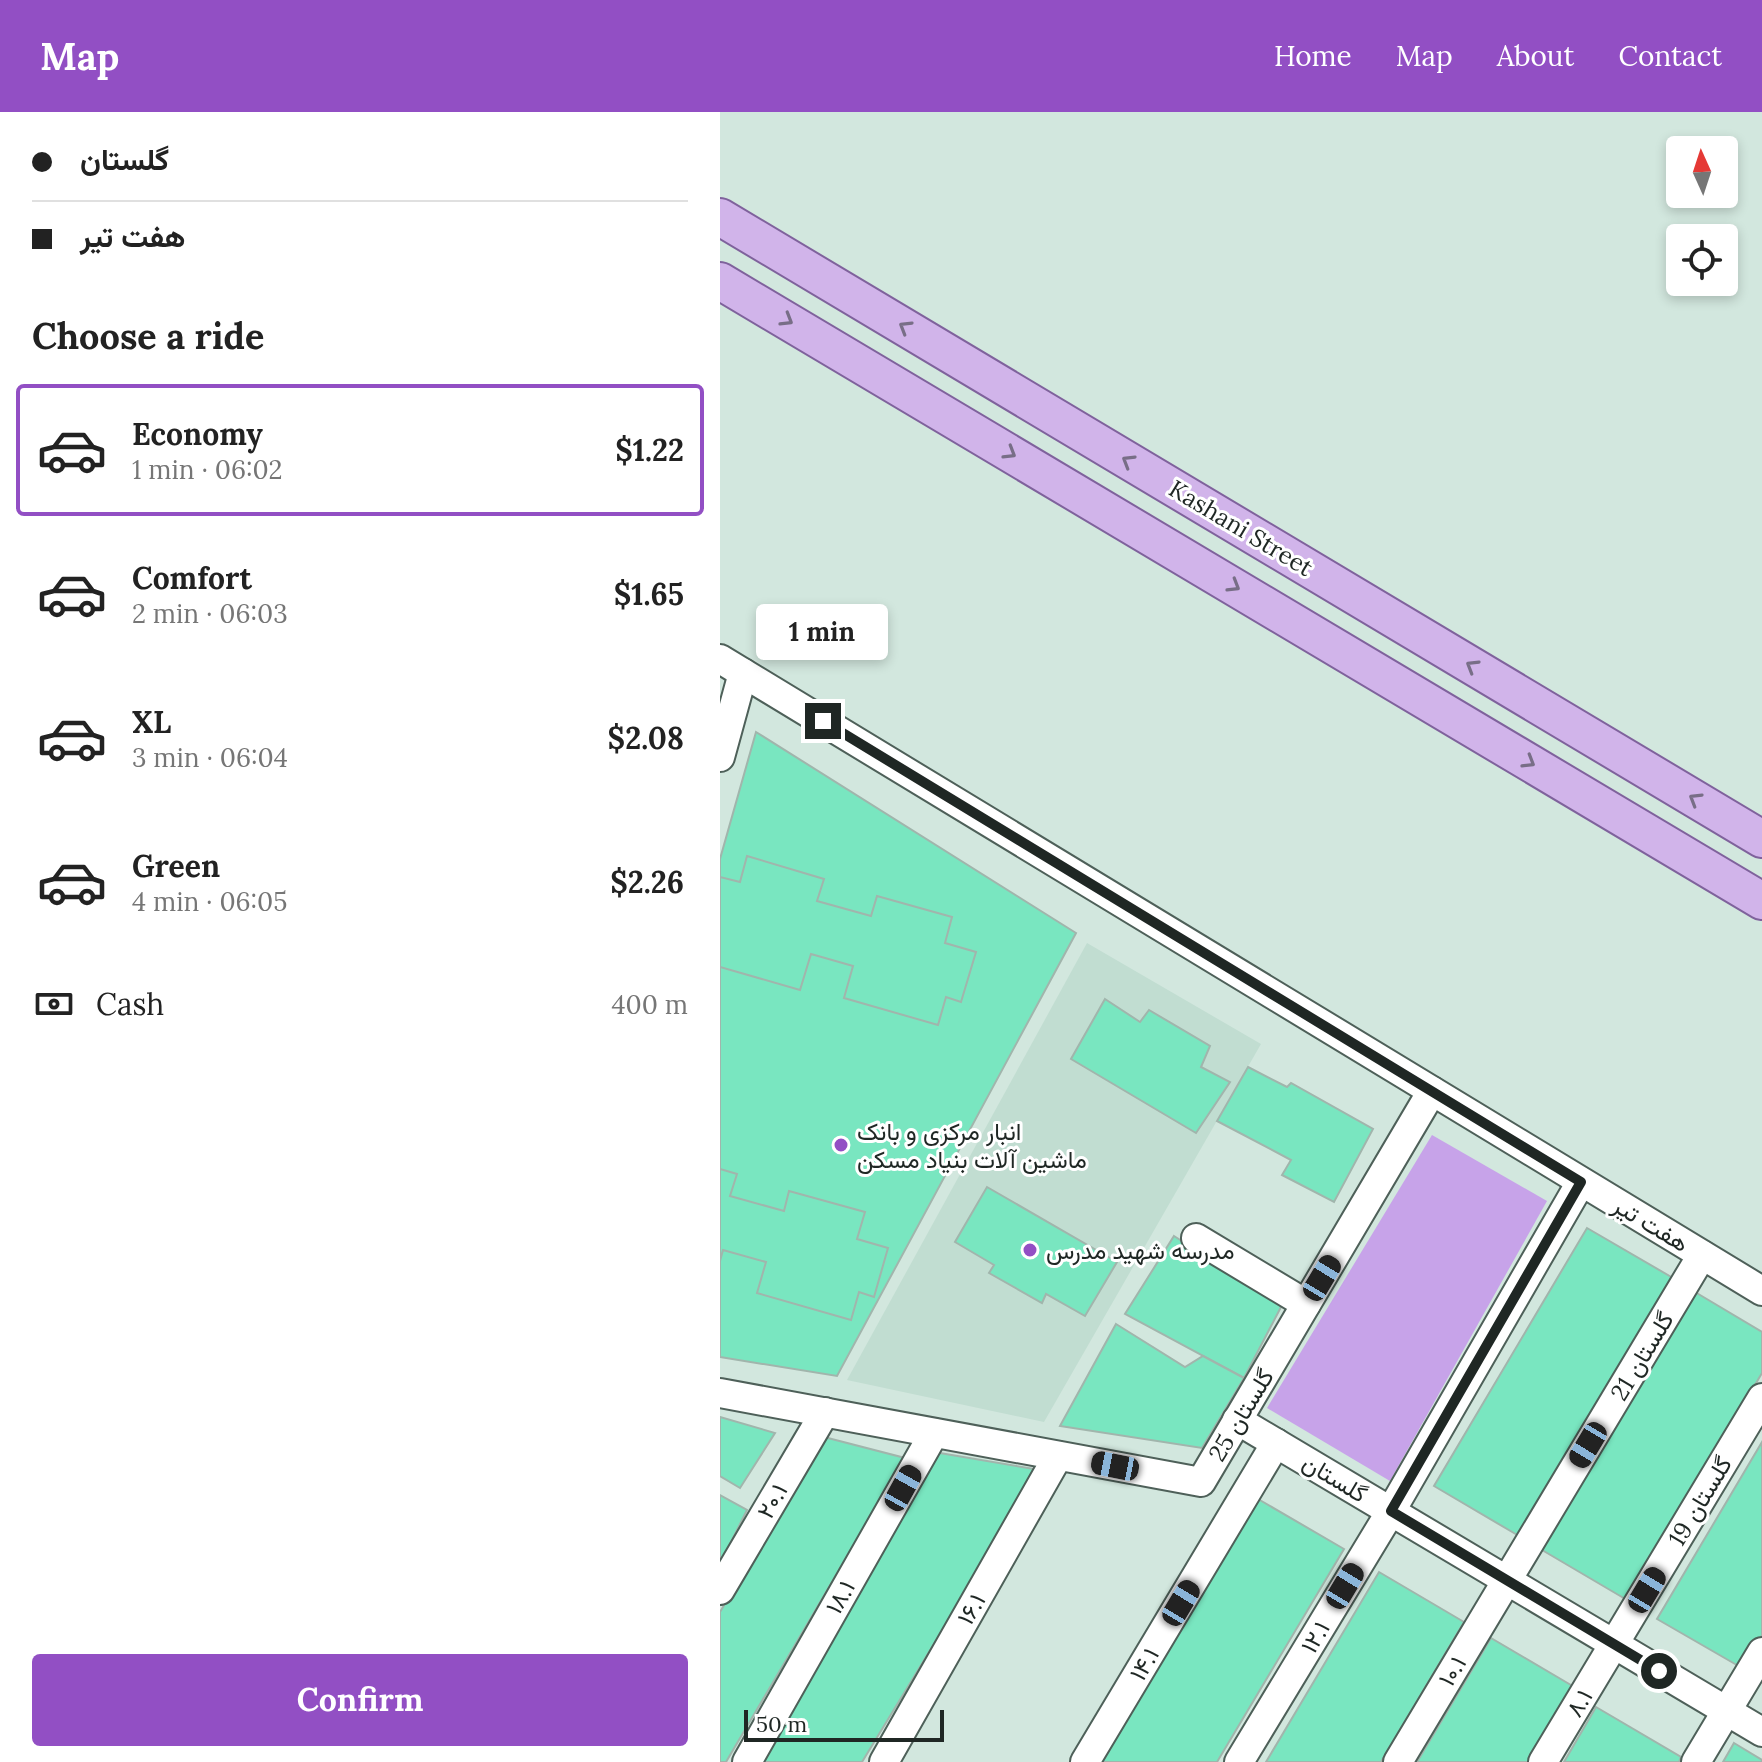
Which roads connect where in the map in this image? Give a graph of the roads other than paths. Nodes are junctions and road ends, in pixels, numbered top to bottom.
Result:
1 (720, 217) edge
2 (720, 281) edge
3 (732, 666) edge
4 (720, 757) edge
5 (1762, 839) edge
6 (1762, 901) edge
7 (1432, 1091) junction
8 (1581, 1182) junction
9 (1196, 1238) dead end
10 (1702, 1255) junction
11 (1762, 1291) edge
12 (1306, 1304) junction
13 (720, 1393) edge
14 (1762, 1398) edge
15 (825, 1412) junction
16 (1237, 1420) junction
17 (934, 1433) junction
18 (1276, 1443) junction
19 (1058, 1456) junction
20 (1391, 1511) junction
21 (1507, 1580) junction
22 (720, 1590) edge
23 (1614, 1644) junction
24 (1762, 1652) edge
25 (1727, 1711) junction
26 (1762, 1732) edge
27 (747, 1762) edge
28 (884, 1762) edge
29 (1085, 1762) edge
30 (1239, 1762) edge
31 (1398, 1762) edge
32 (1543, 1762) edge
33 (1696, 1762) edge

5 -> 1 main road, Kashani Street
2 -> 6 main road
3 - 4 street
3 - 7 street, هفت تیر
7 - 8 street, هفت تیر
7 - 12 street, گلستان 25
8 - 10 street, هفت تیر
8 - 20 street, ۱۲.۱
9 - 12 street
10 - 11 street, هفت تیر
10 - 21 street, گلستان 21
12 - 16 street, گلستان 25
13 - 15 street, گلستان 25
14 - 23 street, گلستان 19
15 - 17 street, گلستان 25
15 - 22 street, ۲۰.۱
16 - 18 street, گلستان
16 - 19 street, گلستان 25
17 - 19 street, گلستان 25
17 - 27 street, ۱۸.۱
18 - 20 street, گلستان
18 - 29 street, ۱۴.۱
19 - 28 street, ۱۶.۱
20 - 21 street, گلستان
20 - 30 street, ۱۲.۱
21 - 23 street, گلستان
21 - 31 street, ۱۰.۱
23 - 25 street, گلستان
23 - 32 street, ۸.۱
24 - 25 street
25 - 26 street, گلستان
25 - 33 street

